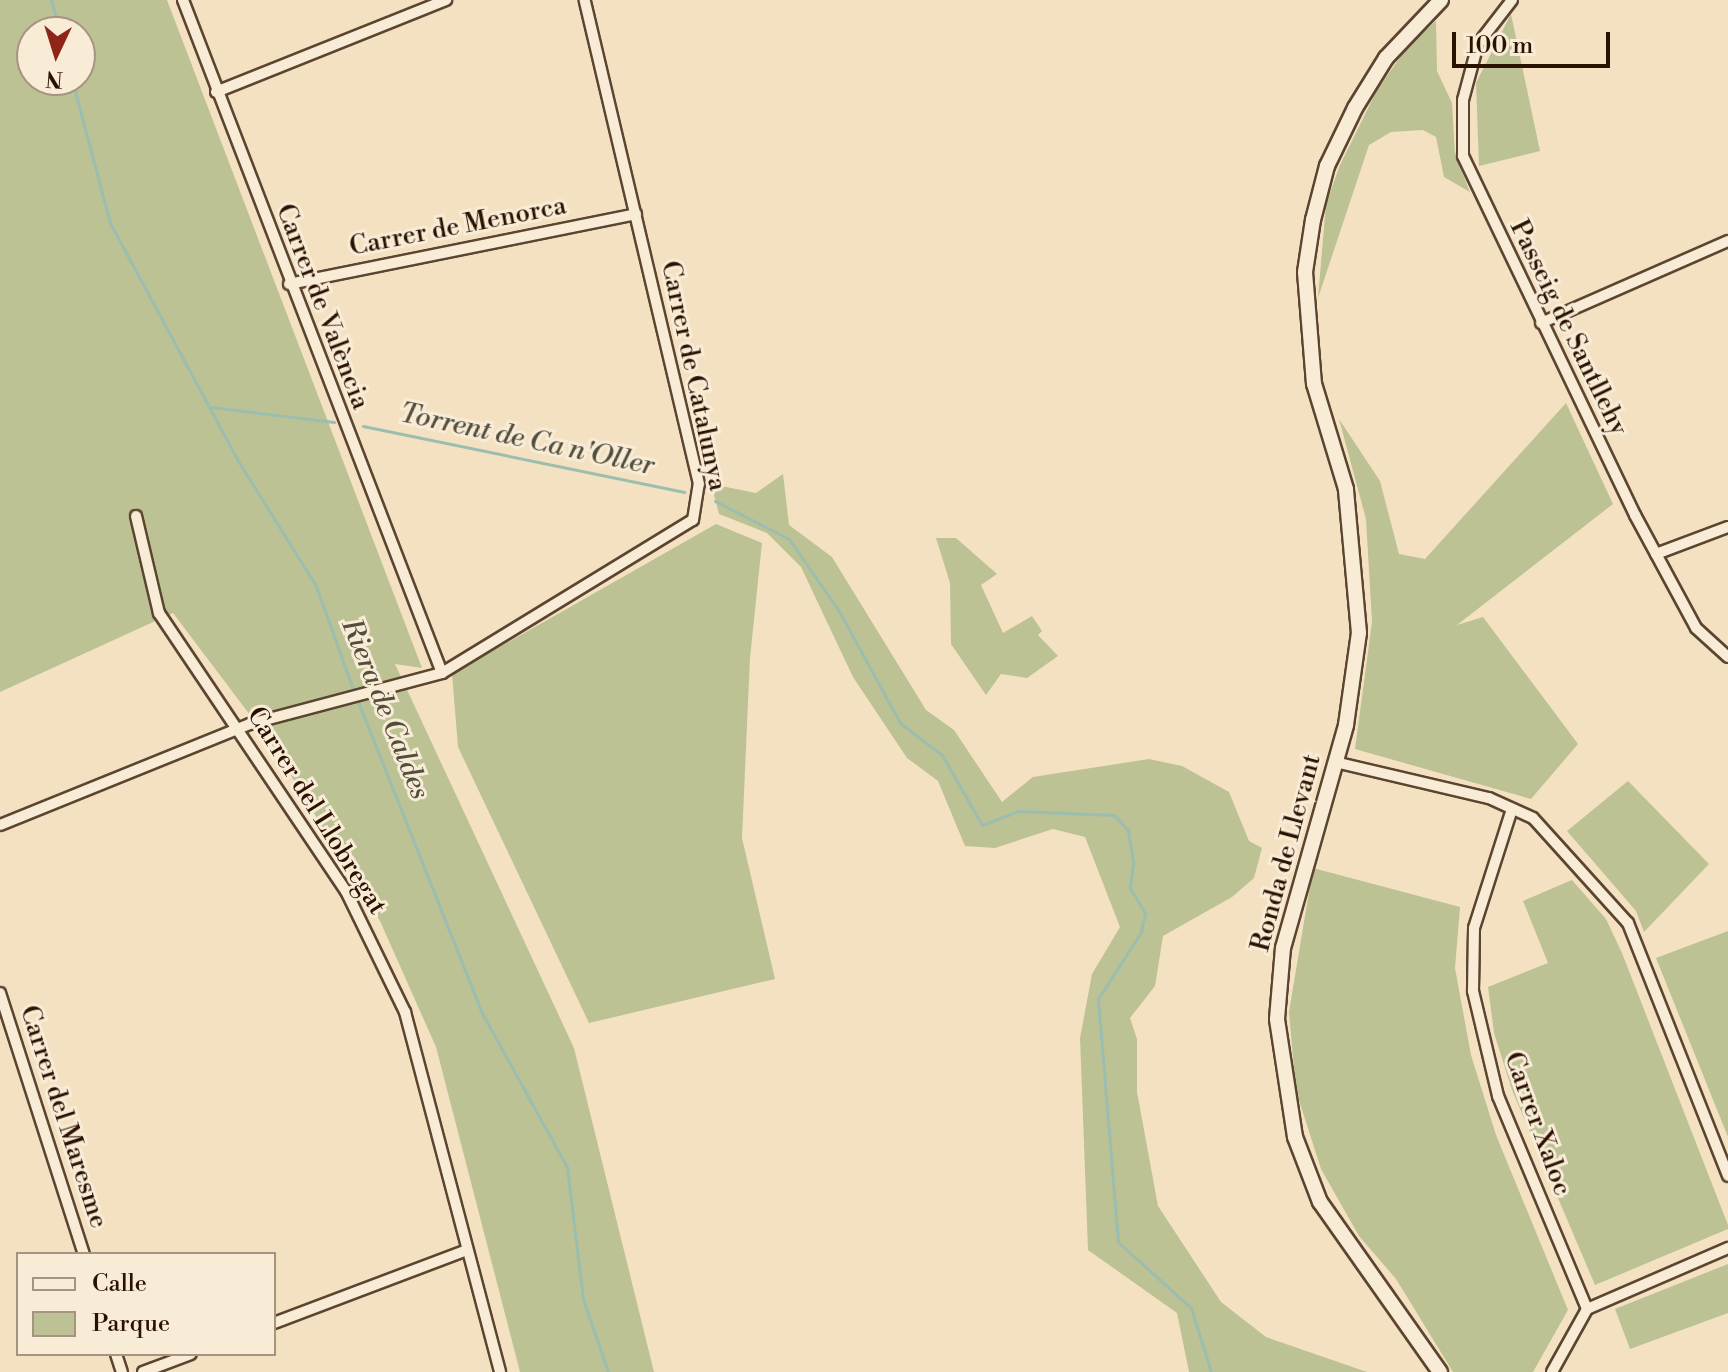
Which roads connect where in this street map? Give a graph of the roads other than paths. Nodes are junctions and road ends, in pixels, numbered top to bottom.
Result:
1 (183, 0) edge
2 (446, 0) edge
3 (585, 0) edge
4 (1441, 0) edge
5 (1512, 0) edge
6 (216, 92) junction
7 (636, 214) junction
8 (1728, 241) edge
9 (289, 284) junction
10 (1541, 323) junction
11 (136, 516) dead end
12 (1728, 527) edge
13 (1656, 554) junction
14 (1728, 657) edge
15 (442, 673) junction
16 (240, 728) junction
17 (1335, 762) junction
18 (1512, 809) junction
19 (0, 825) edge
20 (0, 993) edge
21 (1728, 1176) edge
22 (1728, 1248) edge
23 (467, 1250) junction
24 (83, 1252) edge
25 (1587, 1309) junction
26 (276, 1322) edge
27 (186, 1356) edge
28 (143, 1372) edge
29 (500, 1372) edge
30 (1440, 1372) edge
31 (1552, 1372) edge

1 - 6 street, Carrer de València
2 - 6 street
3 - 7 street, Carrer de Catalunya
4 - 17 main road, Ronda de Llevant
5 - 10 street, Passeig de Santllehy
6 - 9 street, Carrer de València
7 - 9 street, Carrer de Menorca
7 - 15 street, Carrer de Catalunya
8 - 10 street
9 - 15 street, Carrer de València
10 - 13 street, Passeig de Santllehy
11 - 16 street, Carrer del Llobregat
12 - 13 street
13 - 14 street, Passeig de Santllehy
15 - 16 street, Carrer de Catalunya
16 - 19 street, Carrer de Catalunya
16 - 23 street, Carrer del Llobregat
17 - 18 street
17 - 30 main road, Ronda de Llevant
18 - 21 street
18 - 25 street, Carrer Xaloc
20 - 24 street, Carrer del Maresme
22 - 25 street
23 - 26 street
23 - 29 street, Carrer del Llobregat
25 - 31 street
27 - 28 street

